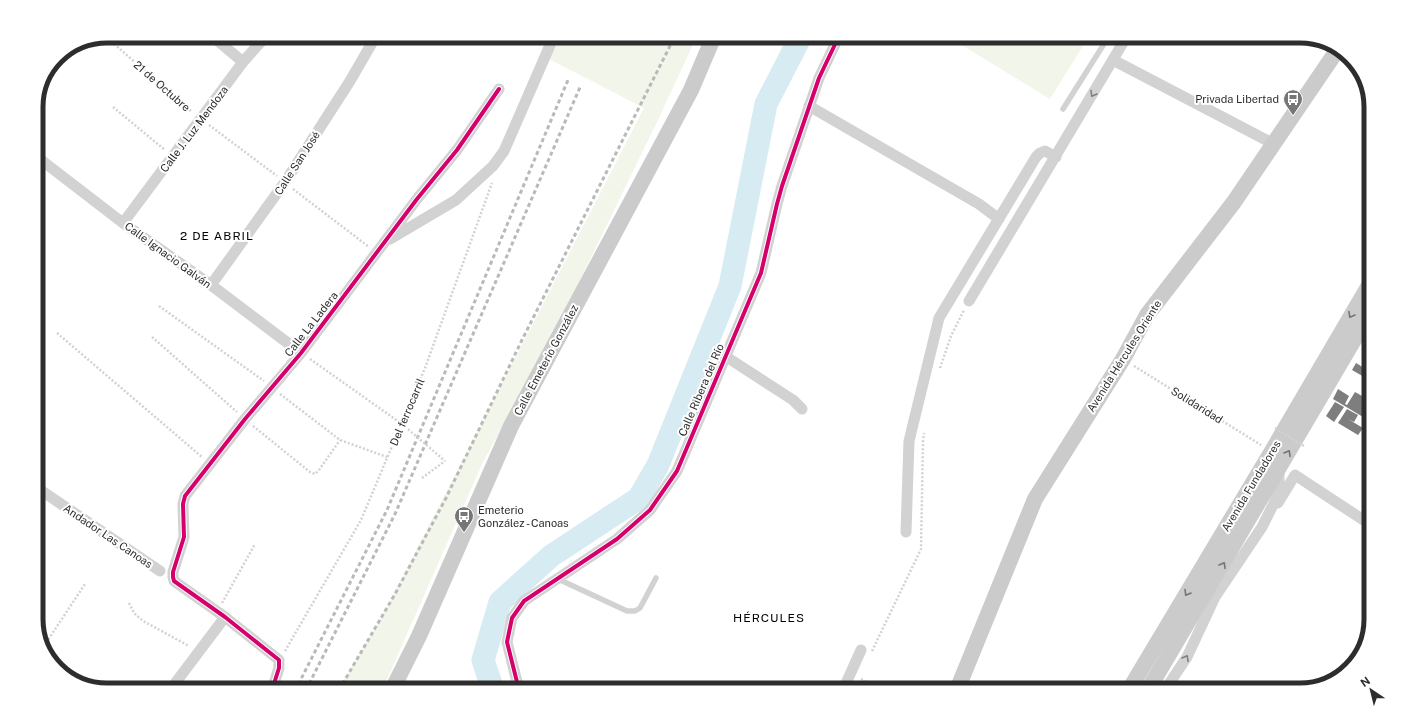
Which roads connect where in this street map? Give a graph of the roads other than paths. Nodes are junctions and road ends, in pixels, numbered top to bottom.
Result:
1 (221, 43) edge
2 (260, 43) edge
3 (372, 43) edge
4 (551, 43) edge
5 (711, 43) edge
6 (836, 43) edge
7 (1105, 43) edge
8 (1123, 43) edge
9 (1335, 53) edge
10 (1113, 60) junction
11 (244, 62) junction
12 (499, 89) dead end
13 (809, 106) junction
14 (1063, 109) dead end
15 (1274, 144) junction
16 (1056, 157) junction
17 (43, 161) edge
18 (999, 219) junction
19 (123, 223) junction
20 (384, 242) junction
21 (211, 286) junction
22 (1364, 294) edge
23 (969, 301) dead end
24 (1364, 323) edge
25 (301, 353) junction
26 (725, 356) junction
27 (802, 409) dead end
28 (1279, 469) junction
29 (43, 492) edge
30 (1364, 521) edge
31 (1262, 527) junction
32 (906, 532) dead end
33 (160, 571) dead end
34 (656, 578) dead end
35 (558, 579) junction
36 (221, 614) junction
37 (861, 650) dead end
38 (176, 683) edge
39 (274, 683) edge
40 (396, 683) edge
41 (517, 683) edge
42 (846, 683) edge
43 (960, 683) edge
44 (1133, 683) edge
45 (1152, 683) edge
46 (1170, 683) edge

1 - 11 street
2 - 11 street, Calle J. Luz Mendoza
3 - 21 street, Calle San José
4 - 20 street, Calle La Ladera
5 - 40 street, Calle Emeterio González
6 - 13 street, Calle Ribera del Río
7 - 14 lane
8 - 10 street
9 - 15 street, Avenida Hércules Oriente
10 - 15 street
10 -> 16 street
11 - 19 street, Calle J. Luz Mendoza
12 - 20 street, Calle La Ladera
13 - 18 street
13 - 26 street, Calle Ribera del Río
15 - 43 street, Avenida Hércules Oriente
16 - 18 street
16 - 23 street
17 - 19 street, Calle Ignacio Galván
18 - 32 street
19 - 21 street, Calle Ignacio Galván
20 - 25 street, Calle La Ladera
21 - 25 street, Calle Ignacio Galván
22 -> 44 street, Avenida Fundadores
28 -> 24 street, Avenida Fundadores
25 - 36 street, Calle La Ladera
26 - 27 street
26 - 35 street, Calle Ribera del Río
28 - 31 street
45 -> 28 street, Avenida Fundadores
29 - 33 street, Andador Las Canoas
30 - 31 street
46 -> 31 street
34 - 35 lane
35 - 41 street, Calle Ribera del Río
36 - 38 street
36 - 39 street
37 - 42 street

